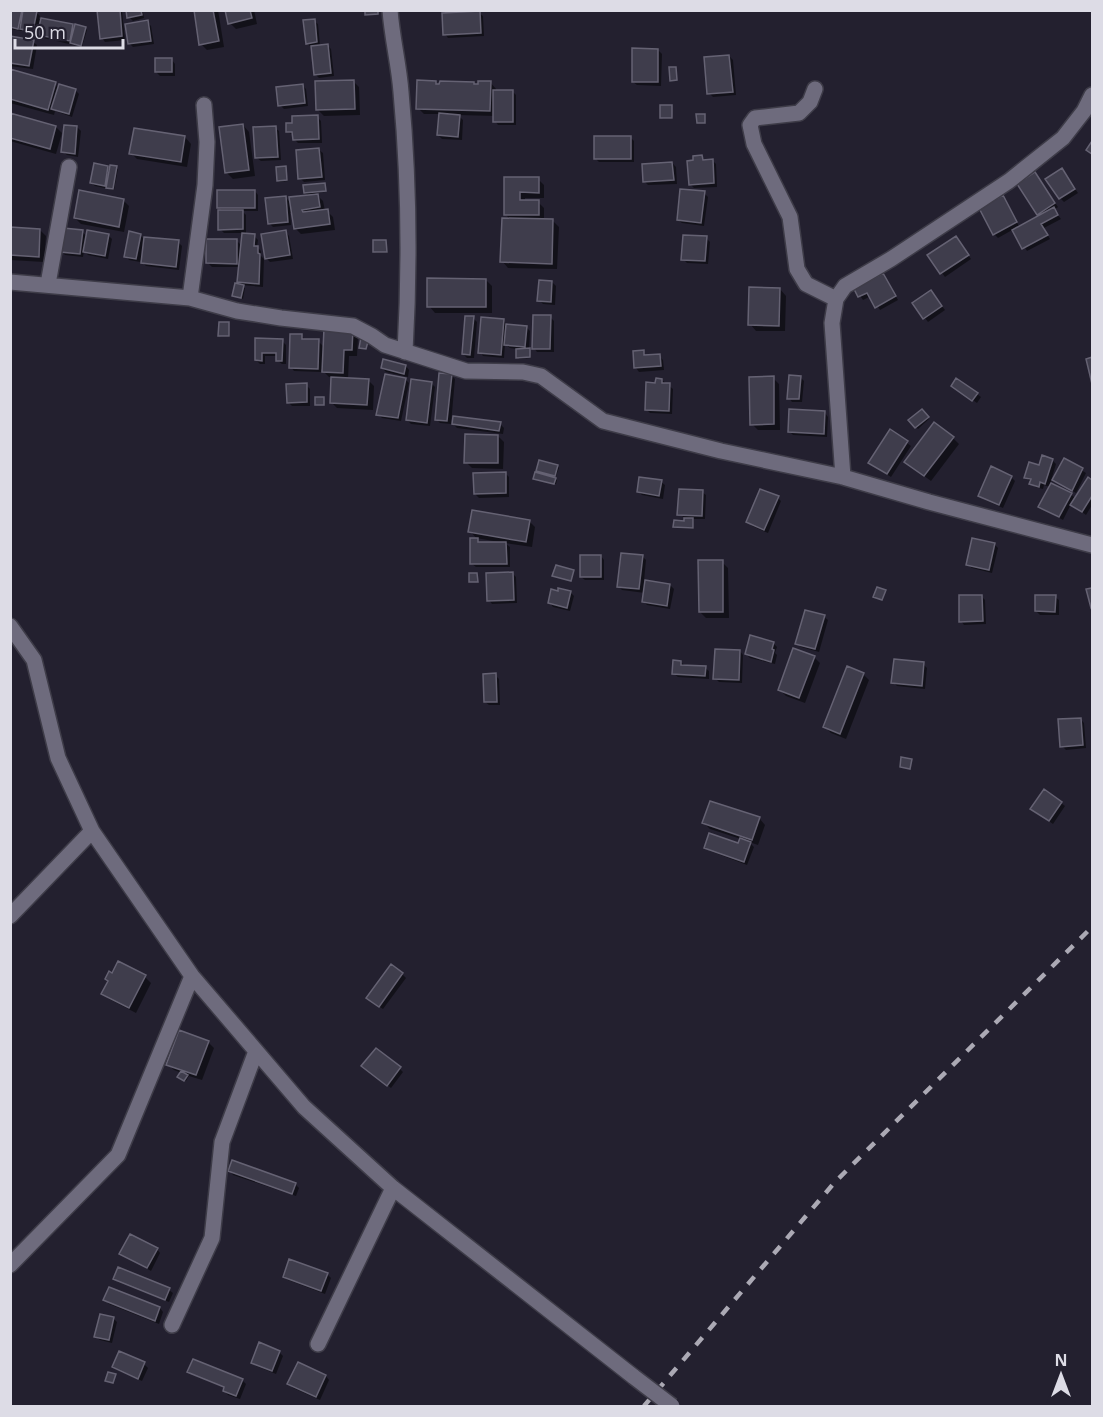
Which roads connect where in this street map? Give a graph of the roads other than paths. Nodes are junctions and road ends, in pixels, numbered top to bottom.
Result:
1 (390, 10) edge
2 (815, 89) dead end
3 (1092, 95) edge
4 (204, 105) dead end
5 (69, 167) dead end
6 (10, 282) edge
7 (48, 284) junction
8 (190, 298) junction
9 (836, 299) junction
10 (405, 352) junction
11 (843, 477) junction
12 (1092, 545) edge
13 (10, 626) edge
14 (92, 831) junction
15 (10, 916) edge
16 (192, 976) junction
17 (256, 1051) junction
18 (393, 1188) junction
19 (10, 1265) edge
20 (172, 1325) dead end
21 (318, 1344) dead end
22 (672, 1407) edge

1 - 10 street
2 - 9 street
3 - 9 street
4 - 8 street
5 - 7 street
6 - 7 street
7 - 8 street
8 - 10 street
9 - 11 street
10 - 11 street
11 - 12 street
13 - 14 street
14 - 15 street
14 - 16 street
16 - 17 street
16 - 19 street
17 - 18 street
17 - 20 street
18 - 21 street
18 - 22 street, bridge

